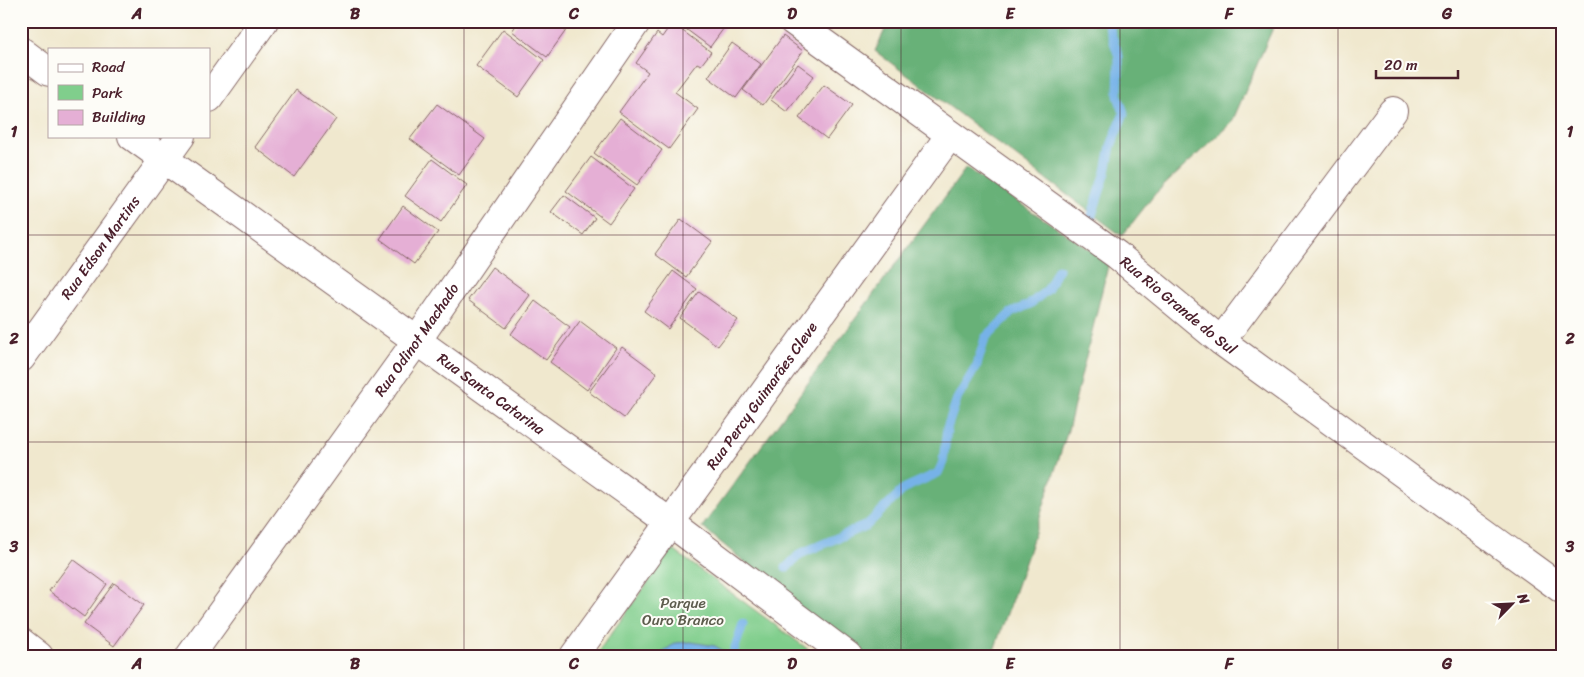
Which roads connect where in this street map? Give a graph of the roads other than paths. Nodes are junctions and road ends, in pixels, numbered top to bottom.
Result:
1 (264, 21) edge
2 (636, 21) edge
3 (793, 21) edge
4 (21, 51) edge
5 (48, 71) edge
6 (210, 97) edge
7 (1393, 111) dead end
8 (950, 135) junction
9 (135, 138) edge
10 (181, 138) edge
11 (164, 161) junction
12 (418, 340) junction
13 (1222, 341) junction
14 (21, 358) edge
15 (671, 523) junction
16 (1563, 590) edge
17 (21, 642) edge
18 (39, 656) edge
19 (190, 656) edge
20 (574, 656) edge
21 (848, 656) edge

1 - 6 street
2 - 12 street, Rua Odinot Machado
3 - 8 street, Rua Rio Grande do Sul
4 - 5 street
7 - 13 street
8 - 13 street, Rua Rio Grande do Sul
8 - 15 street, Rua Percy Guimarães Cleve
9 - 11 street, Rua Santa Catarina
10 - 11 street, Rua Edson Martins
11 - 12 street, Rua Santa Catarina
11 - 14 street, Rua Edson Martins
12 - 15 street, Rua Santa Catarina
12 - 19 street, Rua Odinot Machado
13 - 16 street, Rua Rio Grande do Sul
15 - 20 street, Rua Percy Guimarães Cleve
15 - 21 street, Rua Santa Catarina
17 - 18 street

